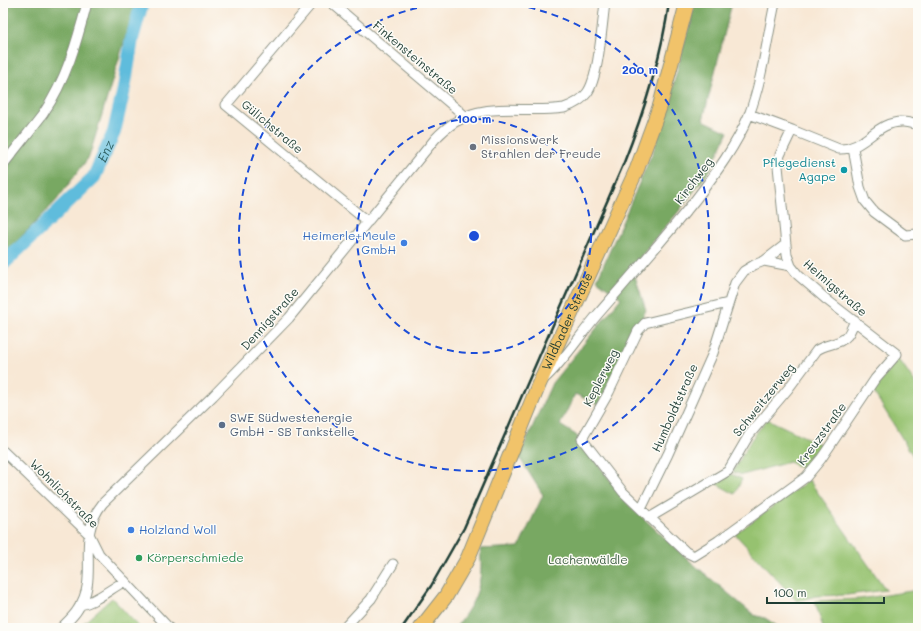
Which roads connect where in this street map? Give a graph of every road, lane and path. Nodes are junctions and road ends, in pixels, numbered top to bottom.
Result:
1 (88, 3) edge
2 (312, 3) edge
3 (332, 3) edge
4 (606, 3) edge
5 (687, 3) edge
6 (775, 3) edge
7 (749, 114) junction
8 (465, 116) junction
9 (918, 125) edge
10 (792, 130) junction
11 (853, 148) junction
12 (3, 165) edge
13 (368, 222) junction
14 (918, 234) edge
15 (786, 244) junction
16 (764, 261) junction
17 (791, 266) junction
18 (728, 303) junction
19 (855, 322) junction
20 (558, 343) junction
21 (575, 343) junction
22 (897, 354) joint
23 (540, 384) junction
24 (3, 451) edge
25 (641, 509) junction
26 (649, 518) junction
27 (89, 534) junction
28 (393, 564) dead end
29 (125, 581) junction
30 (80, 605) junction
31 (62, 628) edge
32 (169, 628) edge
33 (344, 628) edge
34 (421, 628) edge

1 - 12 street
2 - 13 street, Gülichstraße
3 - 8 street, Finkensteinstraße
4 - 8 street, Dennigstraße
5 - 20 main road, Wildbader Straße
6 - 7 street, Kirchweg
7 - 10 street
7 - 21 street, Kirchweg
8 - 13 street, Dennigstraße
9 - 11 street
10 - 11 street
10 - 15 street, Heimigstraße
11 - 14 street
13 - 27 street, Dennigstraße
15 - 16 street, Humboldtstraße
15 - 17 street, Heimigstraße
16 - 17 street
16 - 18 street, Humboldtstraße
17 - 19 street, Heimigstraße
18 - 25 street, Humboldtstraße
18 - 25 street, Keplerweg
19 - 22 street, Heimigstraße
19 - 26 street, Schweitzerweg
20 - 21 street
20 - 23 main road, Wildbader Straße
21 - 23 street, Kirchweg
22 - 26 street, Kreuzstraße
23 - 34 main road, Wildbader Straße
24 - 27 street, Wohnlichstraße
25 - 26 street
27 - 29 street, Wohnlichstraße
27 - 30 street, Dennigstraße
28 - 33 street
29 - 30 street
29 - 32 street, Wohnlichstraße
30 - 31 street

